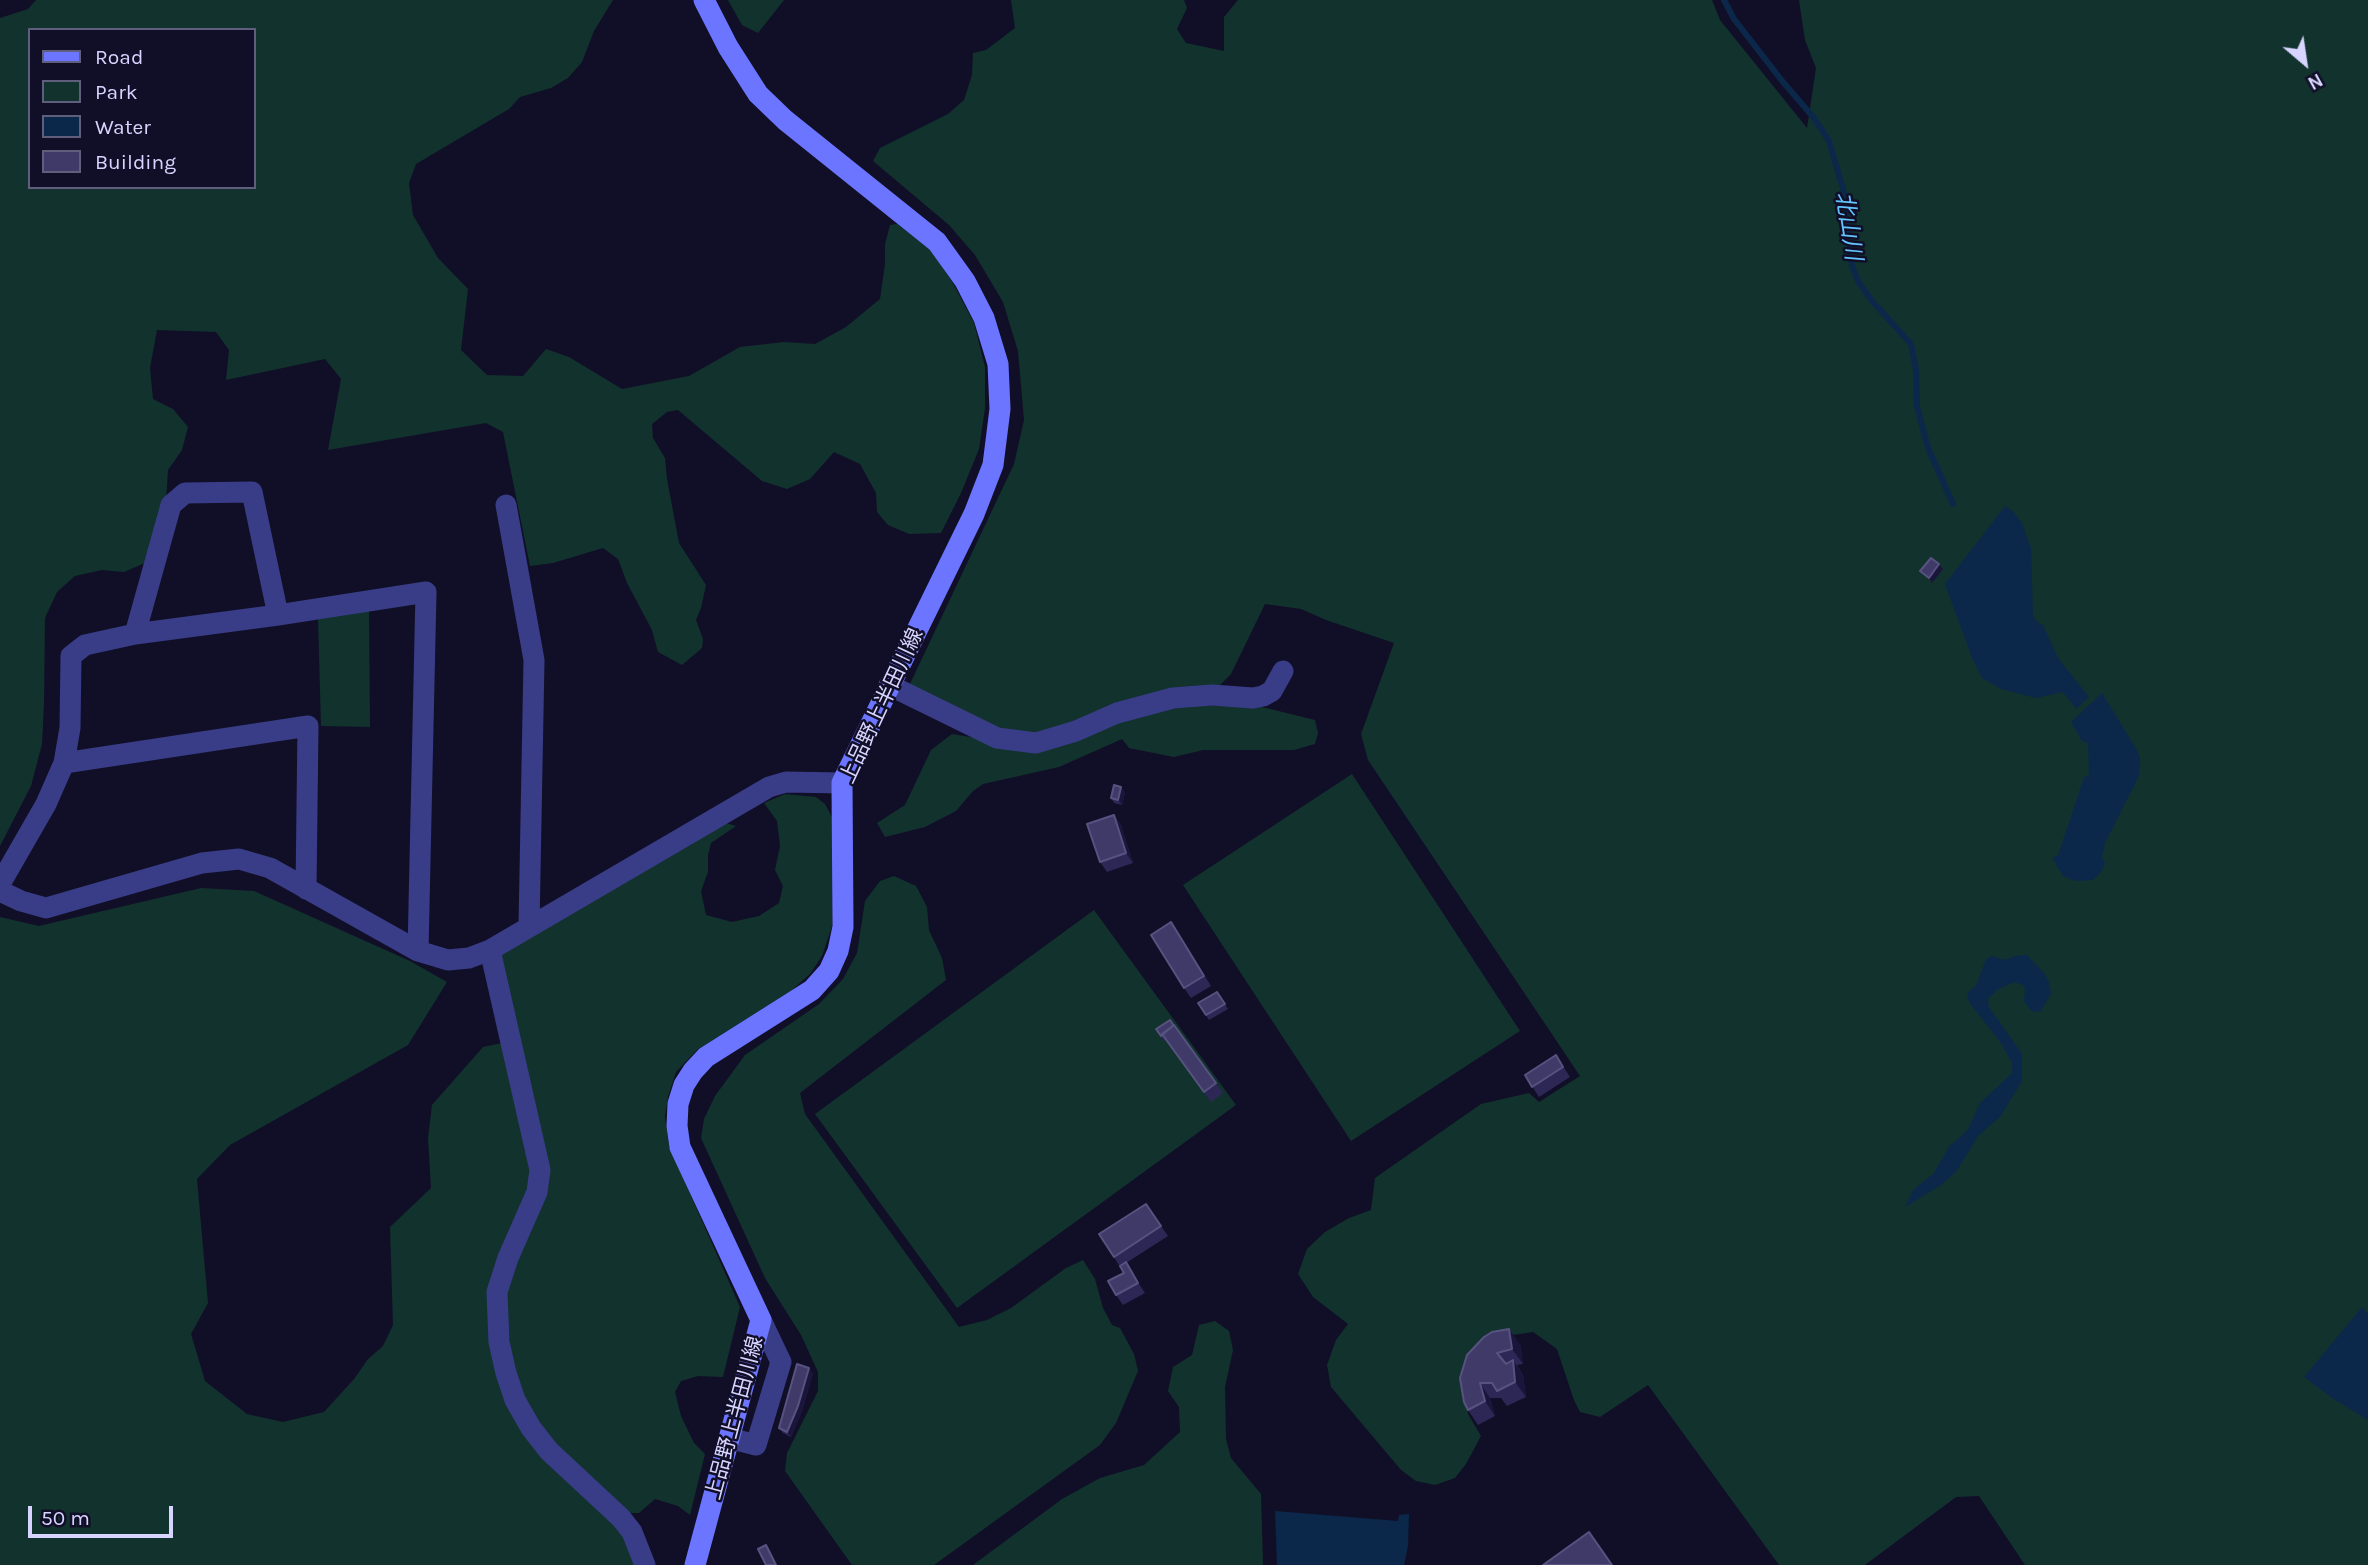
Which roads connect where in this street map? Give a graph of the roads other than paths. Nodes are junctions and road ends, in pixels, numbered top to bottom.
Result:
1 (705, 0) edge
2 (506, 505) dead end
3 (278, 615) junction
4 (135, 634) junction
5 (1283, 671) dead end
6 (889, 685) junction
7 (64, 763) junction
8 (842, 783) junction
9 (0, 884) edge
10 (306, 889) junction
11 (0, 891) edge
12 (529, 926) junction
13 (490, 950) junction
14 (418, 951) junction
15 (761, 1320) junction
16 (729, 1438) junction
17 (645, 1565) edge
18 (695, 1565) edge

1 - 6 street, 上品野上半田川線
2 - 12 street
3 - 4 street
3 - 4 street
3 - 14 street
4 - 7 street
5 - 6 street
6 - 8 street, 上品野上半田川線
7 - 9 street
7 - 10 street
8 - 12 street
8 - 15 street, 上品野上半田川線
10 - 11 street
10 - 14 street
12 - 13 street
13 - 14 street
13 - 17 street
15 - 16 street, 上品野上半田川線
15 - 16 street
16 - 18 street, 上品野上半田川線

